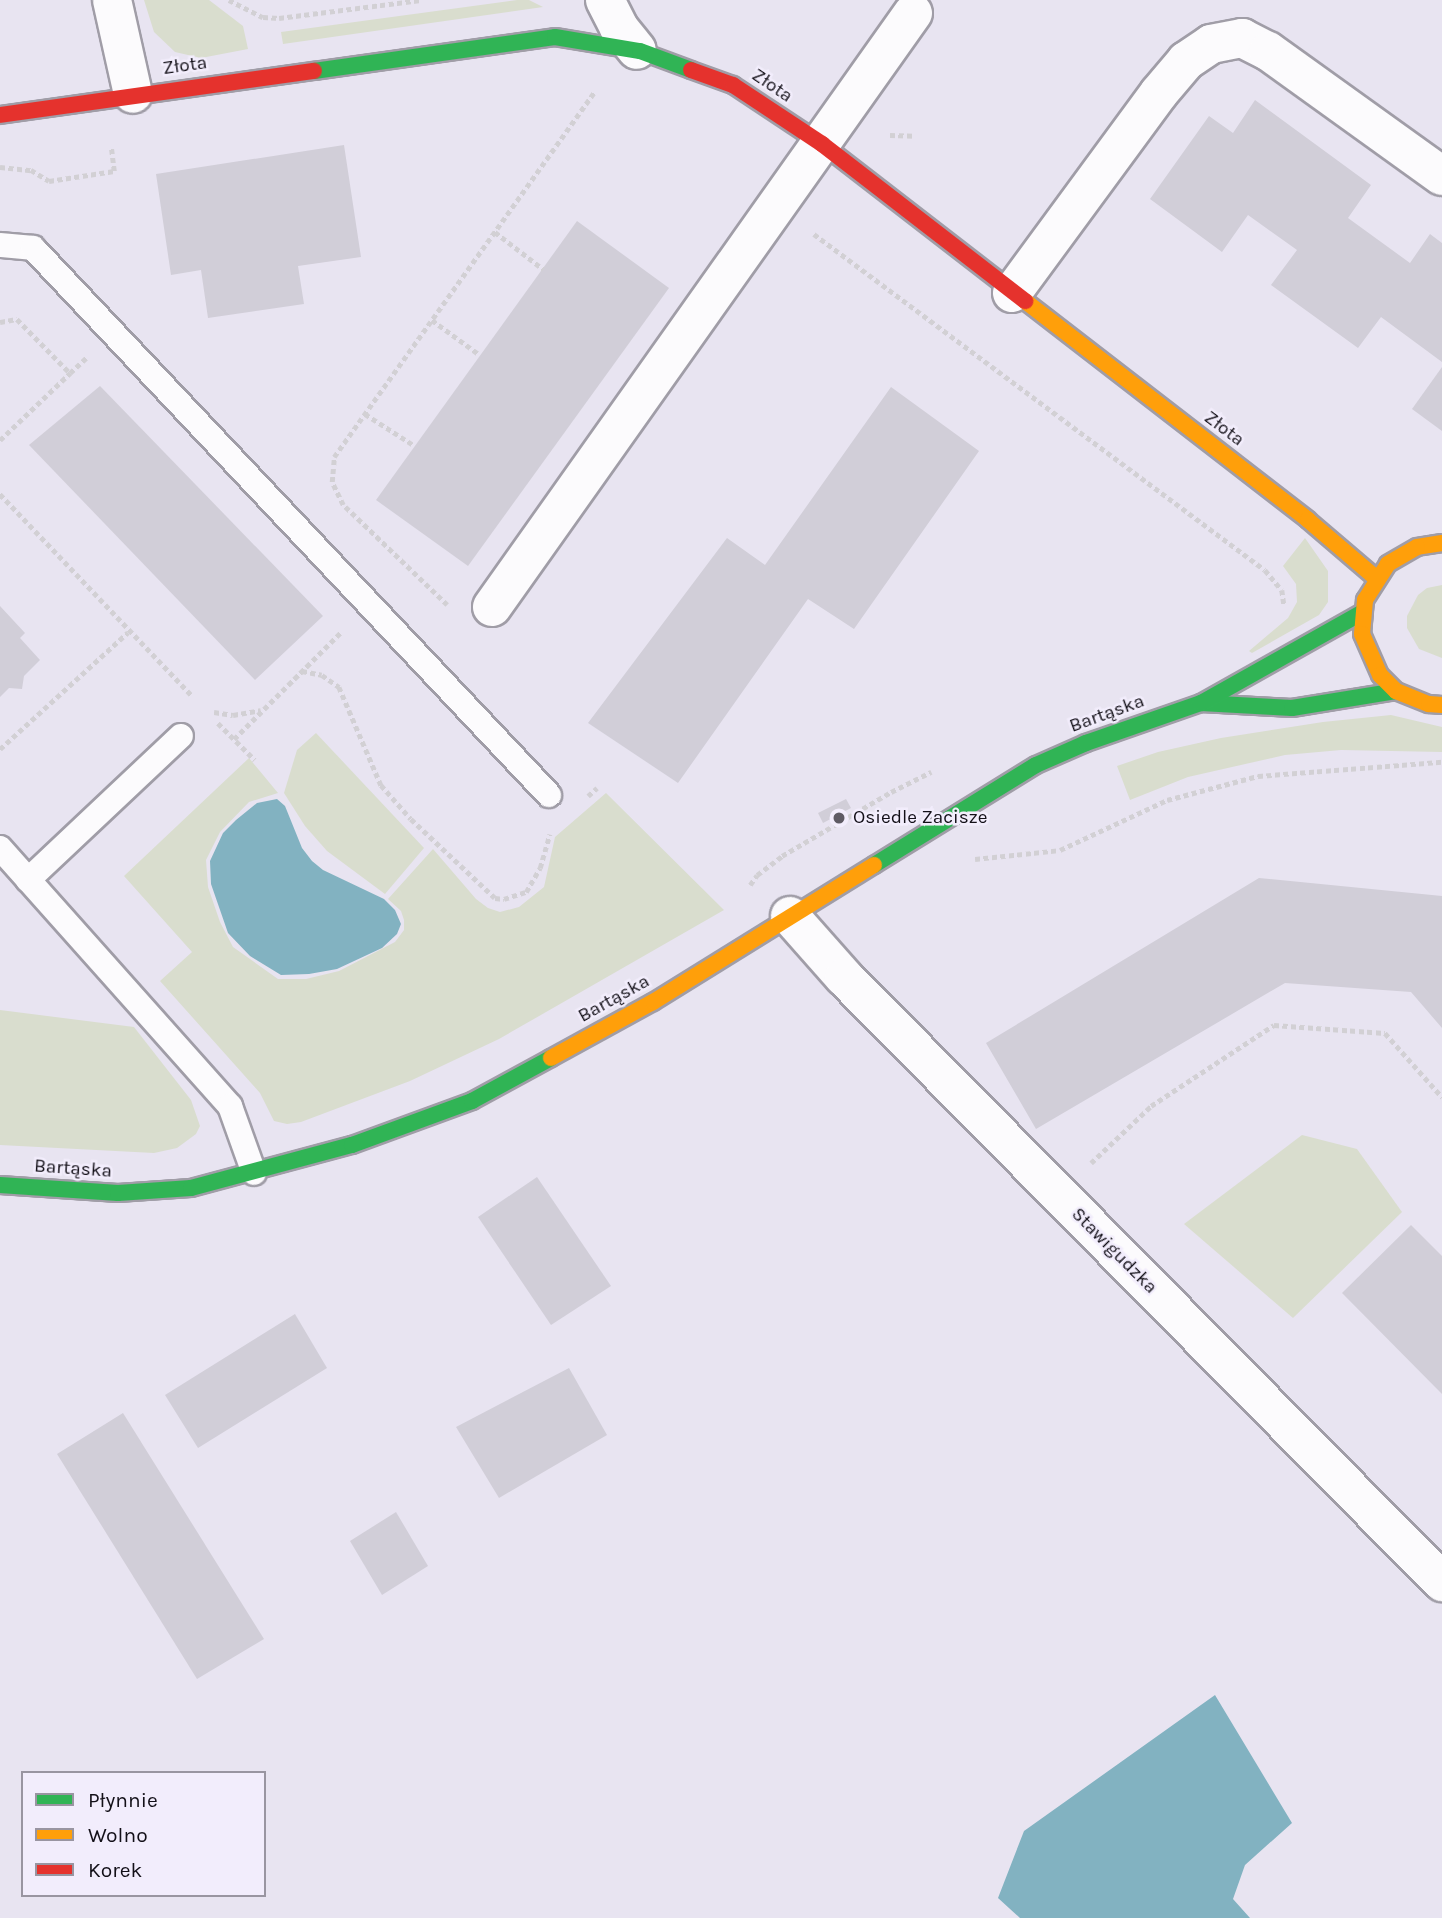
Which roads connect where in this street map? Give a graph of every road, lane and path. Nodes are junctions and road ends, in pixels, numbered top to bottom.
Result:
1 (111, 0) edge
2 (229, 0) edge
3 (421, 0) edge
4 (605, 0) edge
5 (412, 1) edge
6 (913, 13) dead end
7 (637, 50) junction
8 (132, 94) junction
9 (0, 115) edge
10 (882, 135) dead end
11 (915, 136) dead end
12 (822, 144) junction
13 (1442, 176) edge
14 (495, 232) dead end
15 (0, 245) edge
16 (543, 269) dead end
17 (1012, 293) junction
18 (432, 320) dead end
19 (0, 322) edge
20 (113, 333) junction
21 (480, 355) dead end
22 (70, 373) junction
23 (365, 414) dead end
24 (0, 440) edge
25 (415, 446) dead end
26 (0, 494) edge
27 (1442, 543) edge
28 (1376, 578) junction
29 (369, 604) junction
30 (492, 607) dead end
31 (1363, 612) junction
32 (128, 632) junction
33 (302, 671) junction
34 (1396, 691) junction
35 (198, 703) dead end
36 (1201, 703) junction
37 (1442, 705) edge
38 (207, 711) dead end
39 (181, 736) dead end
40 (233, 739) junction
41 (0, 750) edge
42 (255, 760) dead end
43 (1442, 762) edge
44 (597, 788) dead end
45 (549, 795) dead end
46 (579, 804) dead end
47 (552, 829) dead end
48 (0, 848) edge
49 (969, 860) dead end
50 (28, 880) junction
51 (790, 916) junction
52 (1442, 1097) edge
53 (254, 1173) junction
54 (0, 1185) edge
55 (1057, 1193) junction
56 (1442, 1582) edge

1 - 8 street
2 - 5 path
3 - 5 path
4 - 7 street
6 - 12 street
7 - 8 street, Złota
7 - 12 street, Złota
8 - 9 street, Złota
10 - 11 path
12 - 17 street, Złota
12 - 30 street
13 - 17 street
14 - 16 path
15 - 20 lane
17 - 28 street, Złota
18 - 21 path
19 - 22 path
20 - 22 path
20 - 29 lane
22 - 24 path
23 - 25 path
26 - 32 path
27 - 28 street
28 - 31 street
29 - 33 path
29 - 45 lane
31 - 34 street
31 - 36 street, Bartąska
32 - 35 path
32 - 41 path
33 - 40 path
33 - 47 path
34 - 36 street, Bartąska
34 - 37 street
36 - 51 street, Bartąska
38 - 40 path
39 - 50 lane
40 - 42 path
43 - 49 path
44 - 46 path
48 - 50 lane
50 - 53 lane
51 - 53 street, Bartąska
51 - 55 street, Stawigudzka
52 - 55 path
53 - 54 street, Bartąska
55 - 56 street, Stawigudzka

